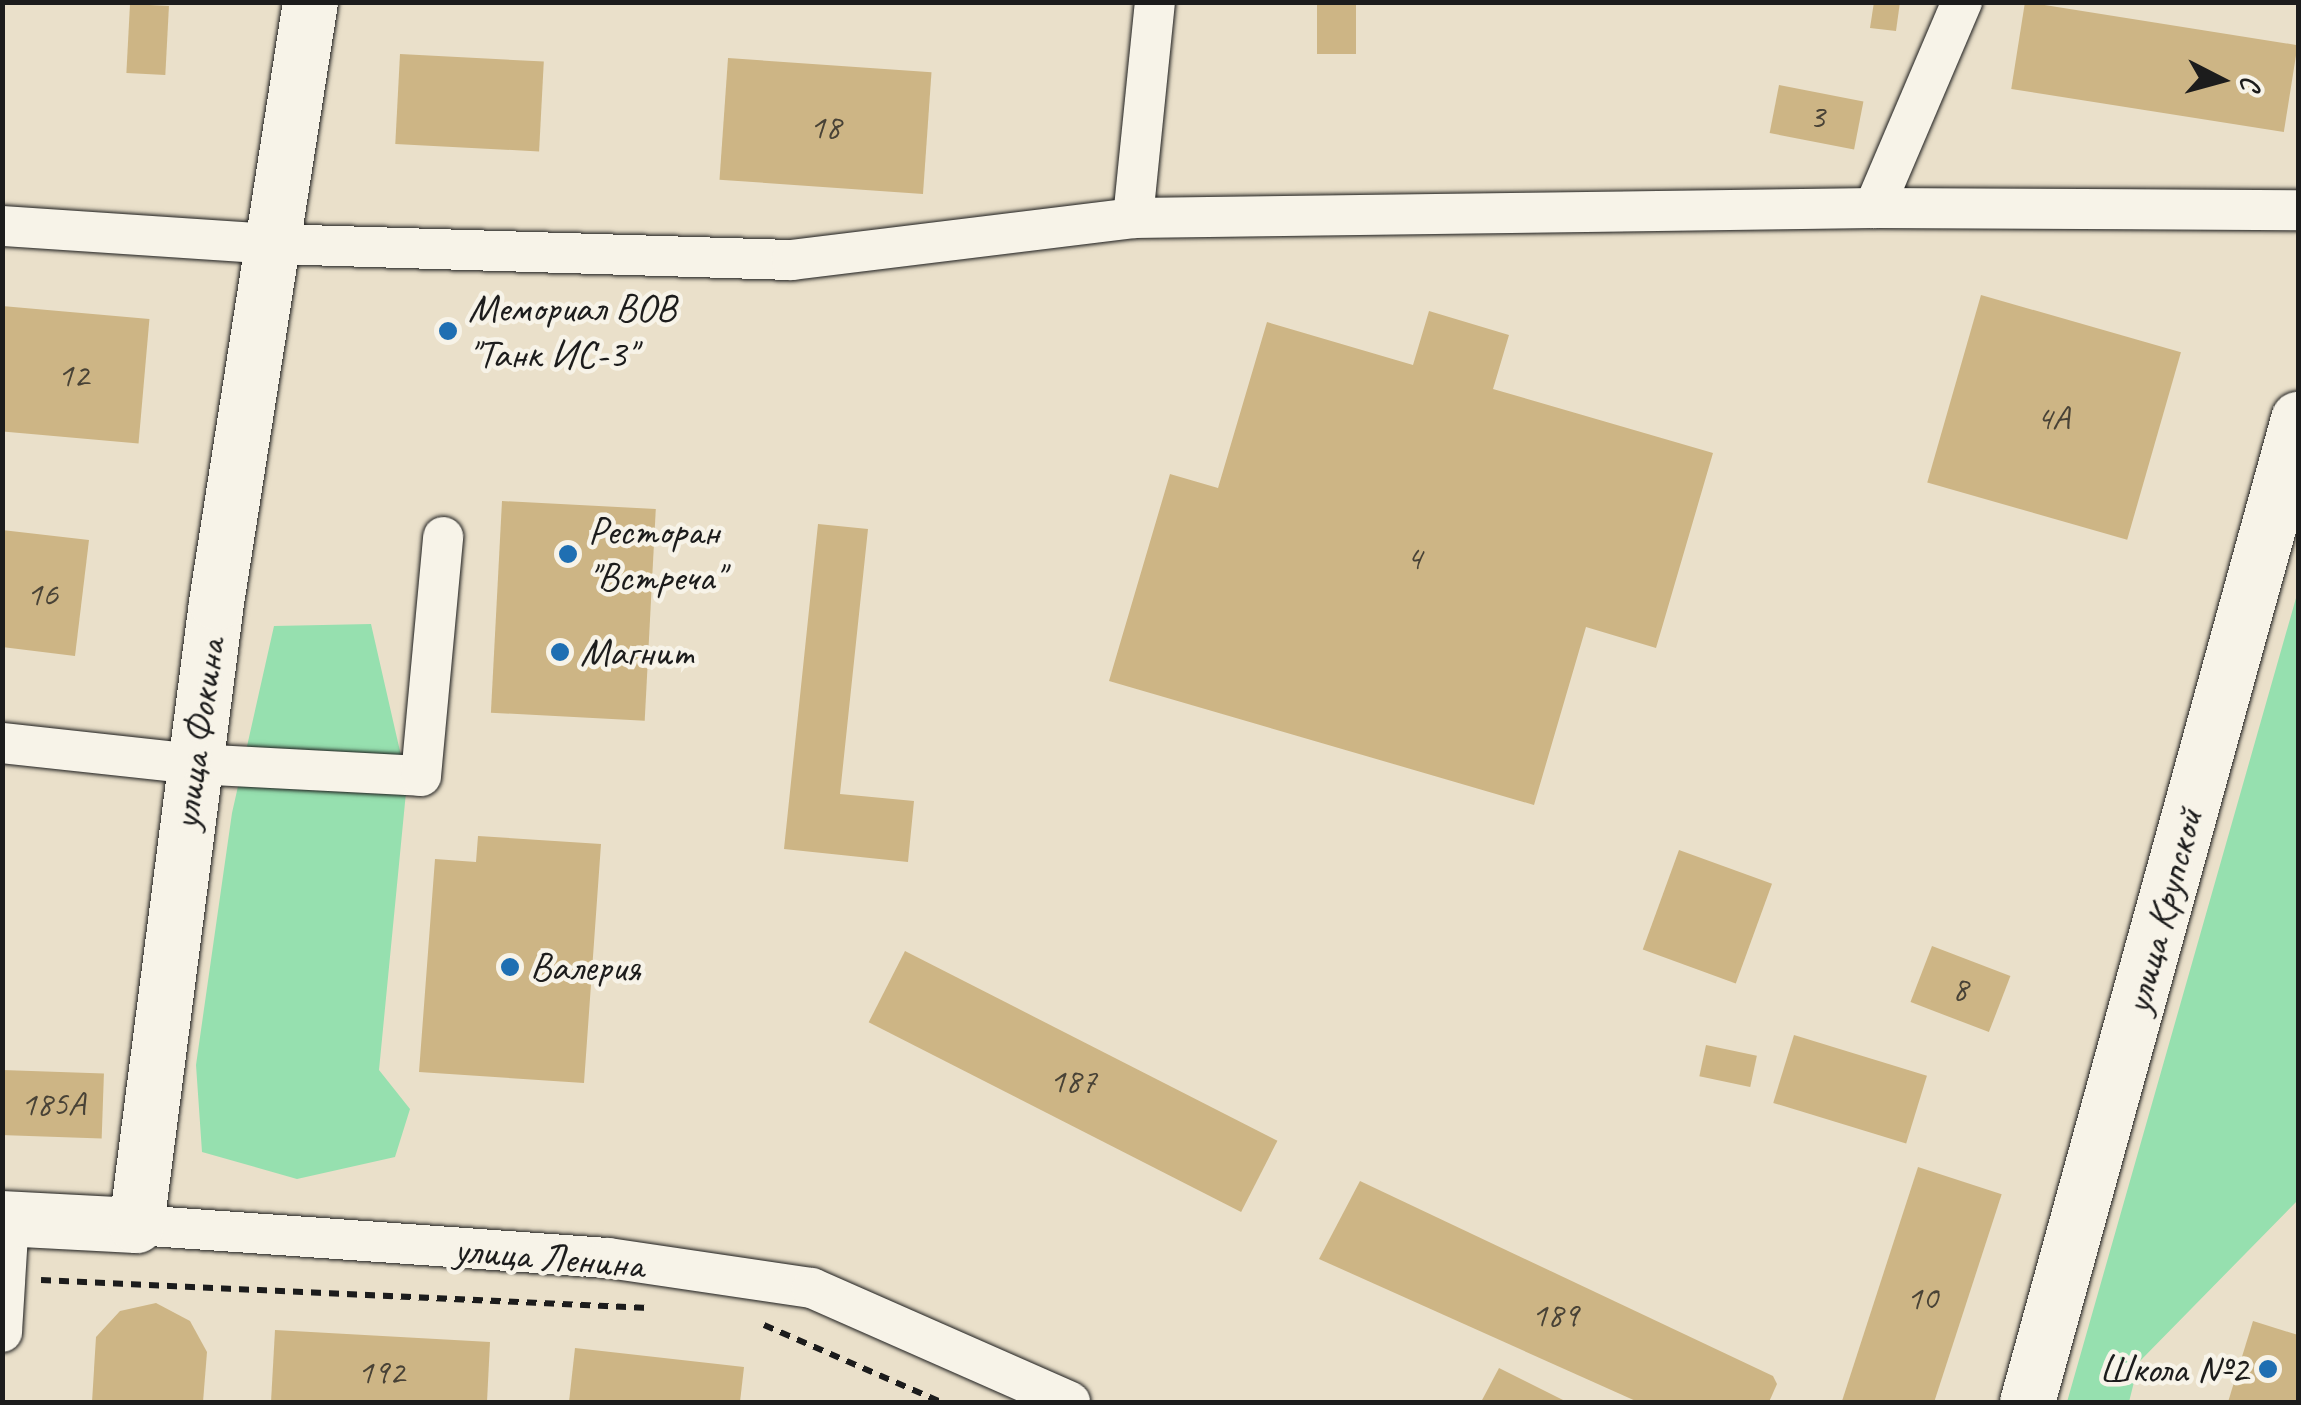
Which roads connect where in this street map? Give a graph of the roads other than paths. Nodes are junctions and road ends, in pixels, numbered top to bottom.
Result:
1 (310, 2) edge
2 (1155, 2) edge
3 (1962, 2) edge
4 (1874, 208) junction
5 (2298, 210) edge
6 (1132, 218) junction
7 (2, 226) edge
8 (273, 244) junction
9 (2298, 418) edge
10 (443, 537) dead end
11 (2, 743) edge
12 (194, 764) junction
13 (6, 1218) edge
14 (136, 1225) junction
15 (2, 1332) edge
16 (1070, 1402) edge
17 (2027, 1402) edge

1 - 8 main road, улица Фокина
2 - 6 street
3 - 4 street
4 - 5 street
4 - 6 street
6 - 8 street
7 - 8 street
8 - 12 main road, улица Фокина
9 - 17 main road, улица Крупской
10 - 12 street
11 - 12 street
12 - 14 main road, улица Фокина
13 - 14 main road, улица Ленина
13 - 15 street
14 - 16 street, улица Ленина

